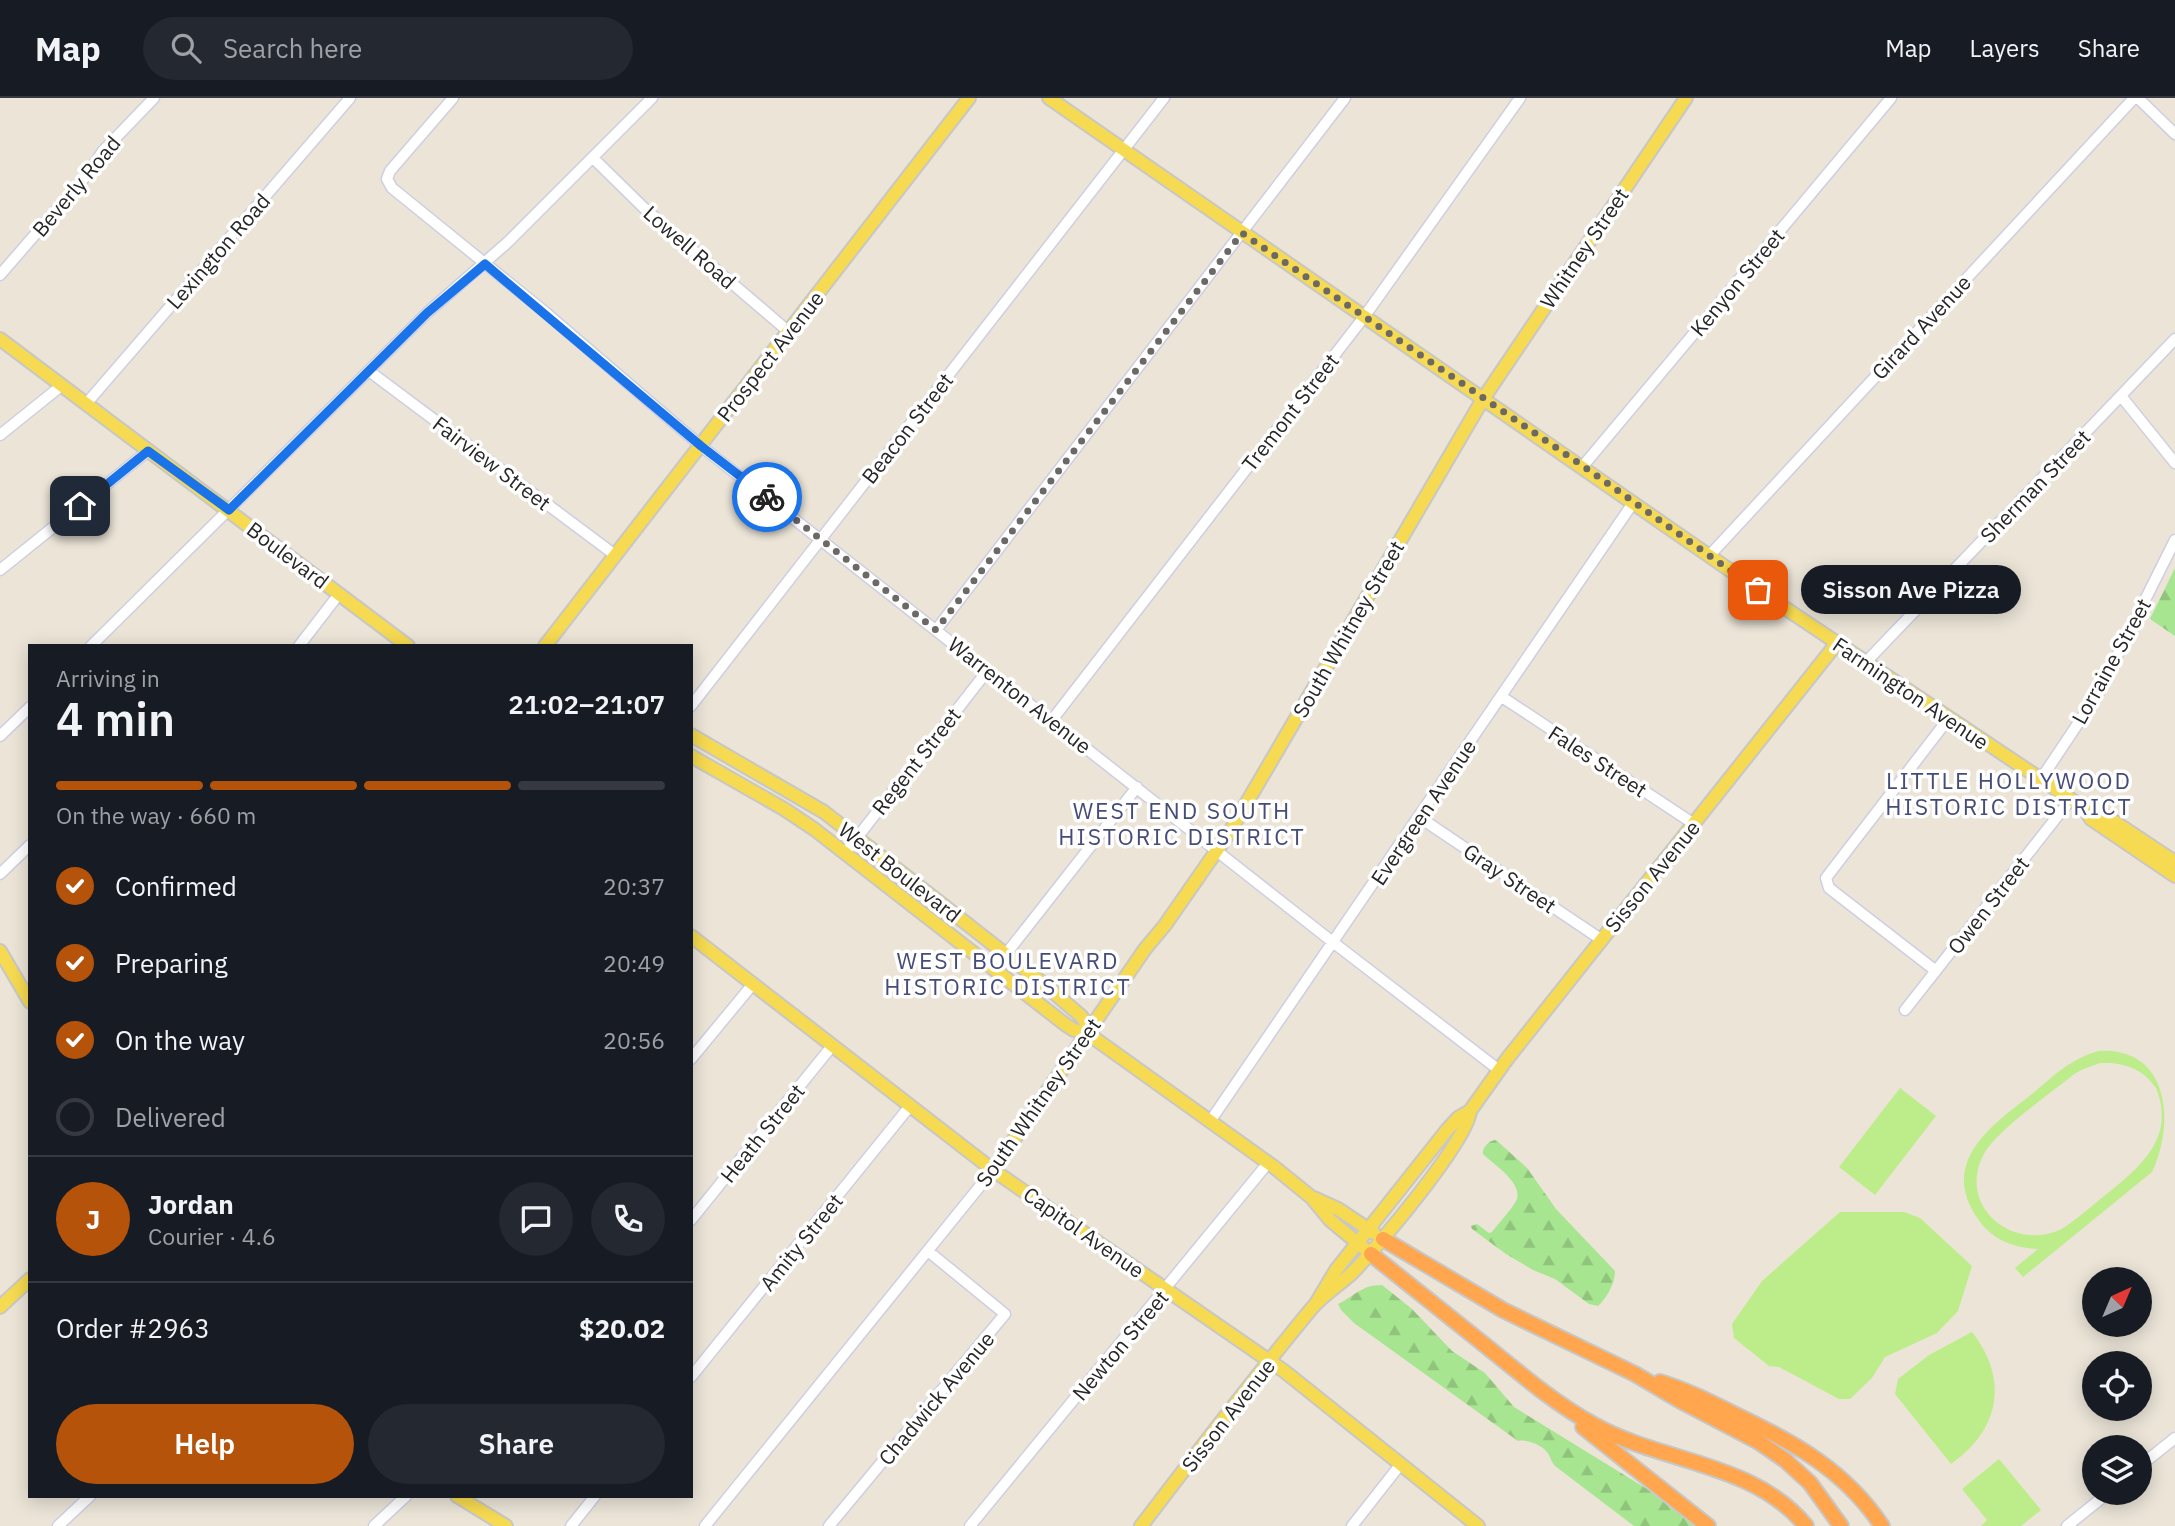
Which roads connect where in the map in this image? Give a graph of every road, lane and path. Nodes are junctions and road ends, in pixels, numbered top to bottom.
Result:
1 (153, 98) edge
2 (350, 98) edge
3 (453, 98) edge
4 (652, 98) edge
5 (969, 98) edge
6 (1049, 98) edge
7 (1164, 98) edge
8 (1345, 98) edge
9 (1520, 98) edge
10 (1686, 98) edge
11 (1891, 98) edge
12 (2136, 98) edge
13 (2175, 134) edge
14 (1123, 150) junction
15 (593, 158) junction
16 (1242, 233) junction
17 (485, 264) junction
18 (0, 275) edge
19 (1364, 317) junction
20 (789, 332) junction
21 (0, 339) edge
22 (2175, 340) edge
23 (369, 371) junction
24 (61, 386) junction
25 (2121, 396) junction
26 (1483, 399) junction
27 (86, 404) junction
28 (0, 435) edge
29 (701, 446) junction
30 (148, 451) junction
31 (2175, 463) edge
32 (1583, 466) junction
33 (1633, 503) junction
34 (229, 510) junction
35 (821, 538) junction
36 (2175, 540) edge
37 (615, 555) junction
38 (1709, 556) junction
39 (0, 570) edge
40 (339, 594) junction
41 (936, 630) junction
42 (1837, 643) junction
43 (93, 644) edge
44 (301, 644) edge
45 (405, 644) edge
46 (547, 644) edge
47 (1866, 662) junction
48 (988, 670) junction
49 (1502, 697) junction
50 (693, 703) edge
51 (28, 709) edge
52 (1949, 718) junction
53 (1052, 720) junction
54 (693, 735) edge
55 (0, 736) edge
56 (693, 757) edge
57 (770, 779) junction
58 (2041, 779) junction
59 (1137, 787) junction
60 (760, 795) junction
61 (2071, 799) junction
62 (2084, 808) junction
63 (1419, 817) junction
64 (1694, 824) junction
65 (857, 838) junction
66 (28, 847) edge
67 (1218, 851) junction
68 (845, 853) junction
69 (2175, 862) edge
70 (0, 874) edge
71 (2175, 876) edge
72 (693, 938) edge
73 (1602, 940) junction
74 (1334, 943) junction
75 (0, 951) edge
76 (1006, 955) junction
77 (995, 968) junction
78 (1936, 971) junction
79 (753, 984) junction
80 (28, 999) edge
81 (1905, 1010) dead end
82 (1087, 1033) junction
83 (832, 1046) junction
84 (693, 1057) edge
85 (1499, 1070) junction
86 (910, 1106) junction
87 (1470, 1111) junction
88 (1211, 1121) junction
89 (1434, 1147) junction
90 (1446, 1157) junction
91 (1268, 1163) junction
92 (993, 1170) junction
93 (1311, 1197) junction
94 (693, 1218) edge
95 (1369, 1230) junction
96 (1383, 1238) junction
97 (1357, 1243) junction
98 (928, 1251) junction
99 (1370, 1254) junction
100 (28, 1281) edge
101 (1166, 1289) junction
102 (1315, 1305) junction
103 (0, 1307) edge
104 (1270, 1362) junction
105 (693, 1375) edge
106 (1555, 1402) junction
107 (1763, 1436) junction
108 (2175, 1438) edge
109 (2152, 1456) edge
110 (1401, 1465) junction
111 (88, 1498) edge
112 (404, 1498) edge
113 (464, 1498) edge
114 (593, 1498) edge
115 (2093, 1505) edge
116 (60, 1525) edge
117 (374, 1526) edge
118 (506, 1526) edge
119 (571, 1526) edge
120 (705, 1526) edge
121 (830, 1526) edge
122 (970, 1526) edge
123 (1140, 1526) edge
124 (1352, 1526) edge
125 (1478, 1526) edge
126 (1708, 1526) edge
127 (1807, 1526) edge
128 (1841, 1526) edge
129 (1882, 1526) edge
130 (2067, 1526) edge

1 - 18 street, Beverly Road
2 - 27 street, Lexington Road
3 - 17 street, Warrenton Avenue
4 - 15 street
5 - 20 main road, Prospect Avenue
6 - 14 main road, Farmington Avenue
7 - 14 street, Beacon Street
8 - 16 street
9 - 19 street, Tremont Street
10 - 26 main road, Whitney Street
11 - 32 street, Kenyon Street
12 - 13 street
12 - 38 street, Girard Avenue
14 - 16 main road, Farmington Avenue
14 - 35 street, Beacon Street
15 - 17 street
15 - 20 street, Lowell Road
16 - 19 main road, Farmington Avenue
16 - 41 street
17 - 23 street
17 - 29 street, Warrenton Avenue
19 - 26 main road, Farmington Avenue
19 - 53 street, Tremont Street
20 - 29 main road, Prospect Avenue
21 - 24 main road, Boulevard
22 - 25 street, Sherman Street
23 - 34 street
23 - 37 street, Fairview Street
24 - 27 main road, Boulevard
24 - 28 street
25 - 31 street
25 - 47 street, Sherman Street
26 - 32 main road, Farmington Avenue
26 - 67 main road, South Whitney Street
27 - 30 main road, Boulevard
29 - 35 street, Warrenton Avenue
29 - 37 main road, Prospect Avenue
30 - 34 main road, Boulevard
30 - 39 street
32 - 33 main road, Farmington Avenue
33 - 38 main road, Farmington Avenue
33 - 49 street, Evergreen Avenue
34 - 40 main road, Boulevard
34 - 43 street
35 - 41 street, Warrenton Avenue
35 - 50 street, Beacon Street
36 - 58 street, Lorraine Street
37 - 46 main road, Prospect Avenue
38 - 42 main road, Farmington Avenue
40 - 44 street
40 - 45 main road, Boulevard
41 - 48 street, Warrenton Avenue
42 - 47 main road, Farmington Avenue
42 - 64 main road, Sisson Avenue
47 - 52 main road, Farmington Avenue
48 - 53 street, Warrenton Avenue
48 - 65 street, Regent Street
49 - 63 street, Evergreen Avenue
49 - 64 street, Fales Street
51 - 55 street
52 - 58 main road, Farmington Avenue
52 - 78 street
53 - 59 street, Warrenton Avenue
54 - 57 main road, West Boulevard
56 - 60 main road, West Boulevard
57 - 60 main road
57 - 65 main road, West Boulevard
58 - 61 main road, Farmington Avenue
59 - 67 street, Warrenton Avenue
59 - 76 street
60 - 68 main road, West Boulevard
61 - 62 main road, Farmington Avenue
61 - 78 street, Owen Street
62 - 69 main road, Farmington Avenue
62 - 71 main road, Farmington Avenue
63 - 73 street, Gray Street
63 - 74 street, Evergreen Avenue
64 - 73 main road, Sisson Avenue
65 - 68 street, Regent Street
65 - 76 main road, West Boulevard
66 - 70 street
67 - 74 street, Warrenton Avenue
67 - 82 main road, South Whitney Street
68 - 77 main road, West Boulevard
72 - 79 main road, Capitol Avenue
73 - 85 main road, Sisson Avenue
74 - 85 street, Warrenton Avenue
74 - 88 street, Evergreen Avenue
75 - 80 main road
76 - 77 street
76 - 82 main road, West Boulevard
77 - 82 main road, West Boulevard
78 - 81 street, Owen Street
79 - 83 main road, Capitol Avenue
79 - 84 street
82 - 88 main road, West Boulevard
82 - 92 main road, South Whitney Street
83 - 86 main road, Capitol Avenue
83 - 94 street, Heath Street
85 - 87 main road, Sisson Avenue
86 - 92 main road, Capitol Avenue
86 - 105 street, Amity Street
87 - 89 main road, Sisson Avenue
87 - 90 main road, Sisson Avenue
88 - 91 main road, West Boulevard
89 - 90 main road
89 - 95 main road, Sisson Avenue
90 - 96 main road, Sisson Avenue
91 - 93 main road, West Boulevard
91 - 101 street, Newton Street
92 - 98 street, South Whitney Street
92 - 101 main road, Capitol Avenue
93 - 95 main road, West Boulevard
93 - 97 main road, West Boulevard
95 - 96 main road, West Boulevard
95 - 97 main road, Sisson Avenue
96 - 99 main road, Sisson Avenue
96 - 107 highway
97 - 99 main road, West Boulevard
97 - 102 main road, Sisson Avenue
98 - 120 street, South Whitney Street
98 - 121 street, Chadwick Avenue
99 - 102 main road, Sisson Avenue
99 - 106 highway
100 - 103 main road
101 - 104 main road, Capitol Avenue
101 - 122 street, Newton Street
102 - 104 main road, Sisson Avenue
104 - 110 main road, Capitol Avenue
104 - 123 main road, Sisson Avenue
106 - 126 highway
106 - 127 highway
107 - 128 highway
107 - 129 highway
108 - 109 street
110 - 124 street
110 - 125 main road, Capitol Avenue
111 - 116 street
112 - 117 street
113 - 118 main road
114 - 119 street
115 - 130 street

